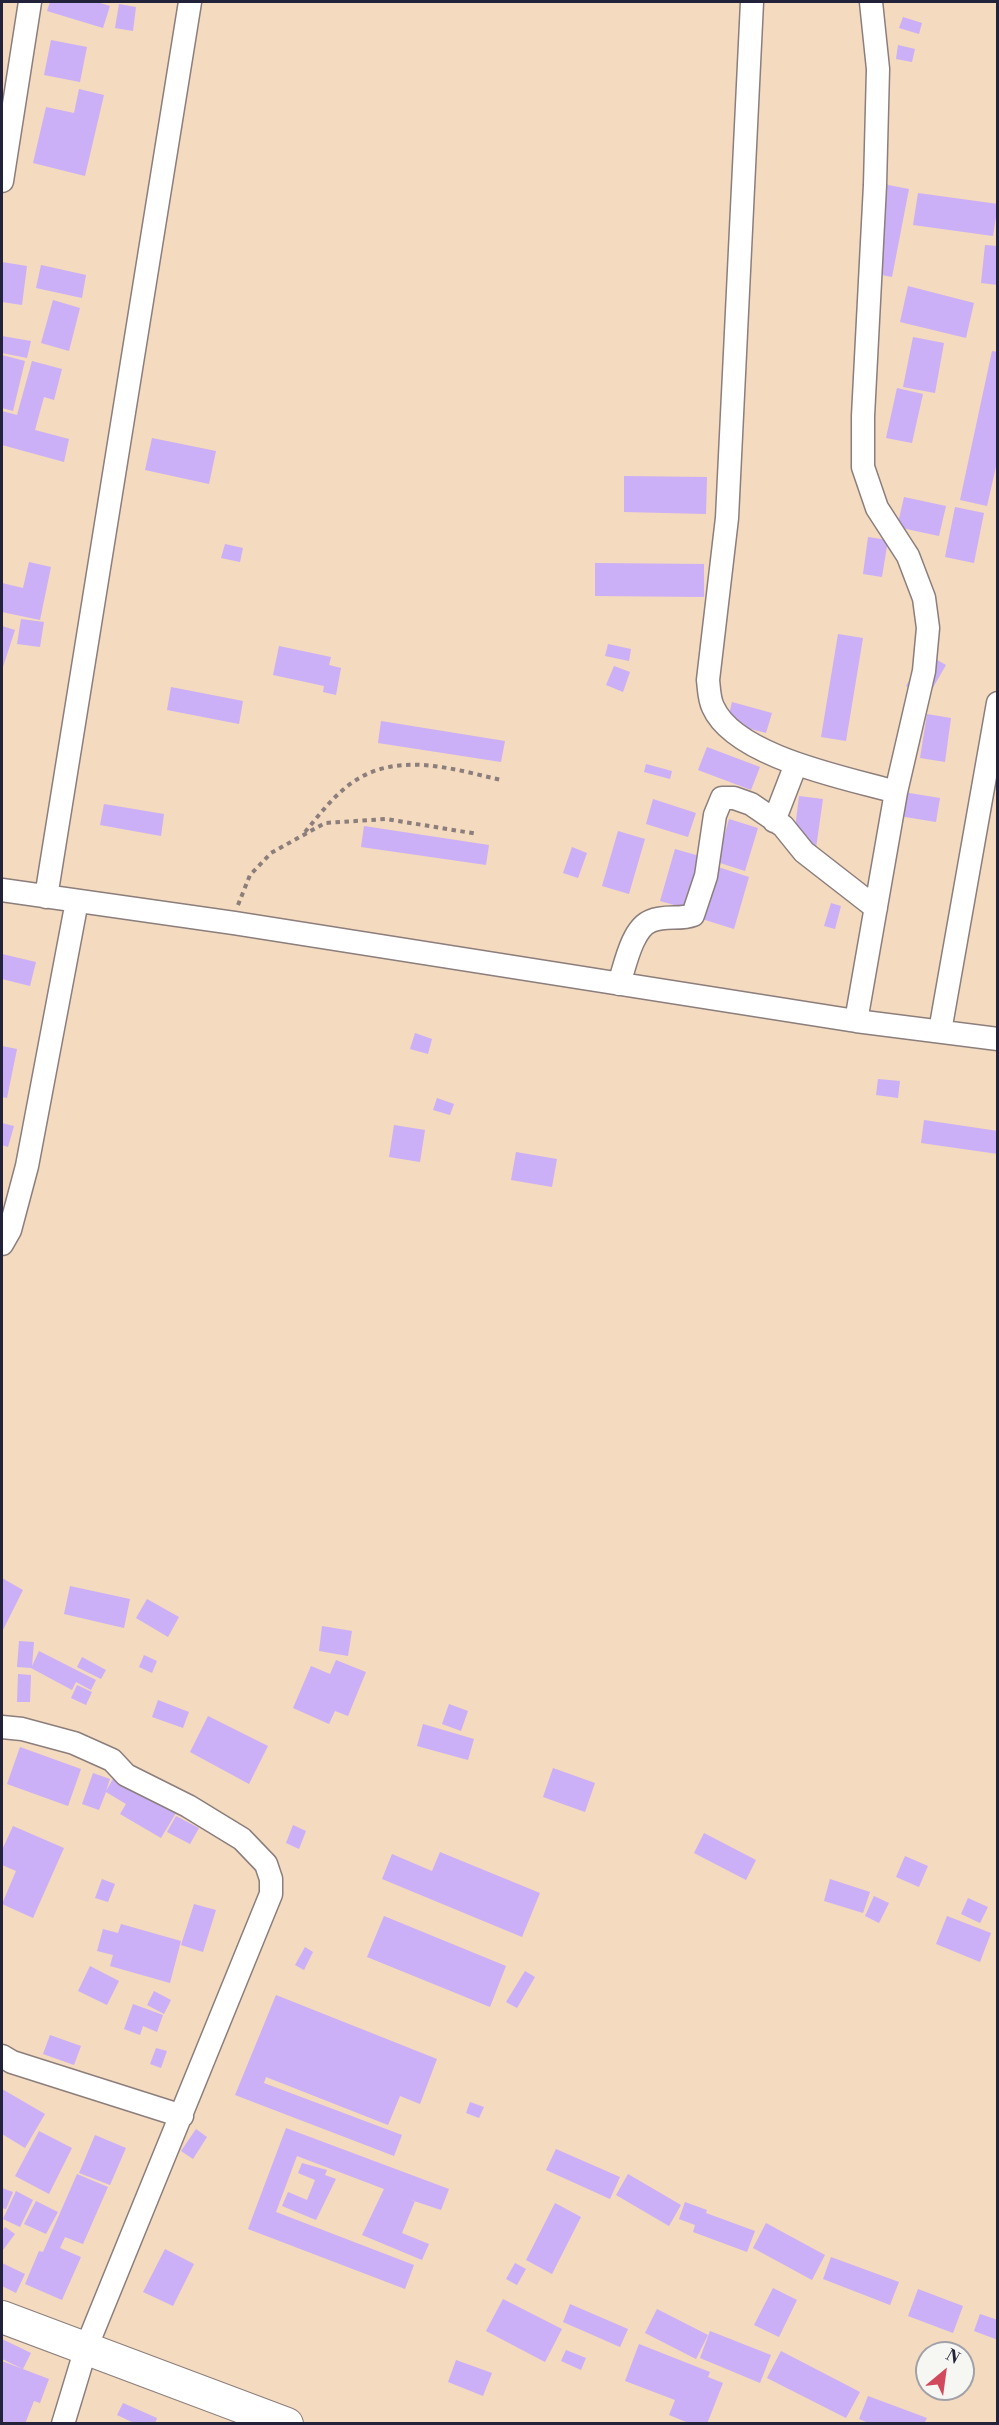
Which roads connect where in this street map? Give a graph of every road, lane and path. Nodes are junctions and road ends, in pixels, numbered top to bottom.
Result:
1 (30, 2) edge
2 (190, 2) edge
3 (752, 2) edge
4 (871, 2) edge
5 (2, 181) edge
6 (998, 703) edge
7 (796, 764) junction
8 (501, 780) dead end
9 (896, 792) junction
10 (774, 820) junction
11 (478, 834) dead end
12 (303, 835) junction
13 (2, 890) edge
14 (46, 897) junction
15 (77, 901) junction
16 (876, 908) junction
17 (234, 923) junction
18 (619, 984) junction
19 (856, 1021) junction
20 (940, 1031) junction
21 (998, 1038) edge
22 (2, 1244) edge
23 (2, 1727) edge
24 (2, 2056) edge
25 (182, 2116) junction
26 (2, 2317) edge
27 (86, 2348) junction
28 (63, 2424) edge
29 (287, 2424) edge

1 - 5 street
2 - 14 street
3 - 7 street
4 - 9 street
6 - 20 street
7 - 9 street
7 - 10 street
8 - 12 path
9 - 16 street
10 - 16 street
10 - 18 street
11 - 12 path
12 - 17 path
13 - 14 street
14 - 15 street
15 - 17 street
15 - 22 street
16 - 19 street
17 - 18 street
18 - 19 street
19 - 20 street
20 - 21 street
23 - 25 street
24 - 25 street
25 - 27 street
26 - 27 main road
27 - 28 street
27 - 29 main road

